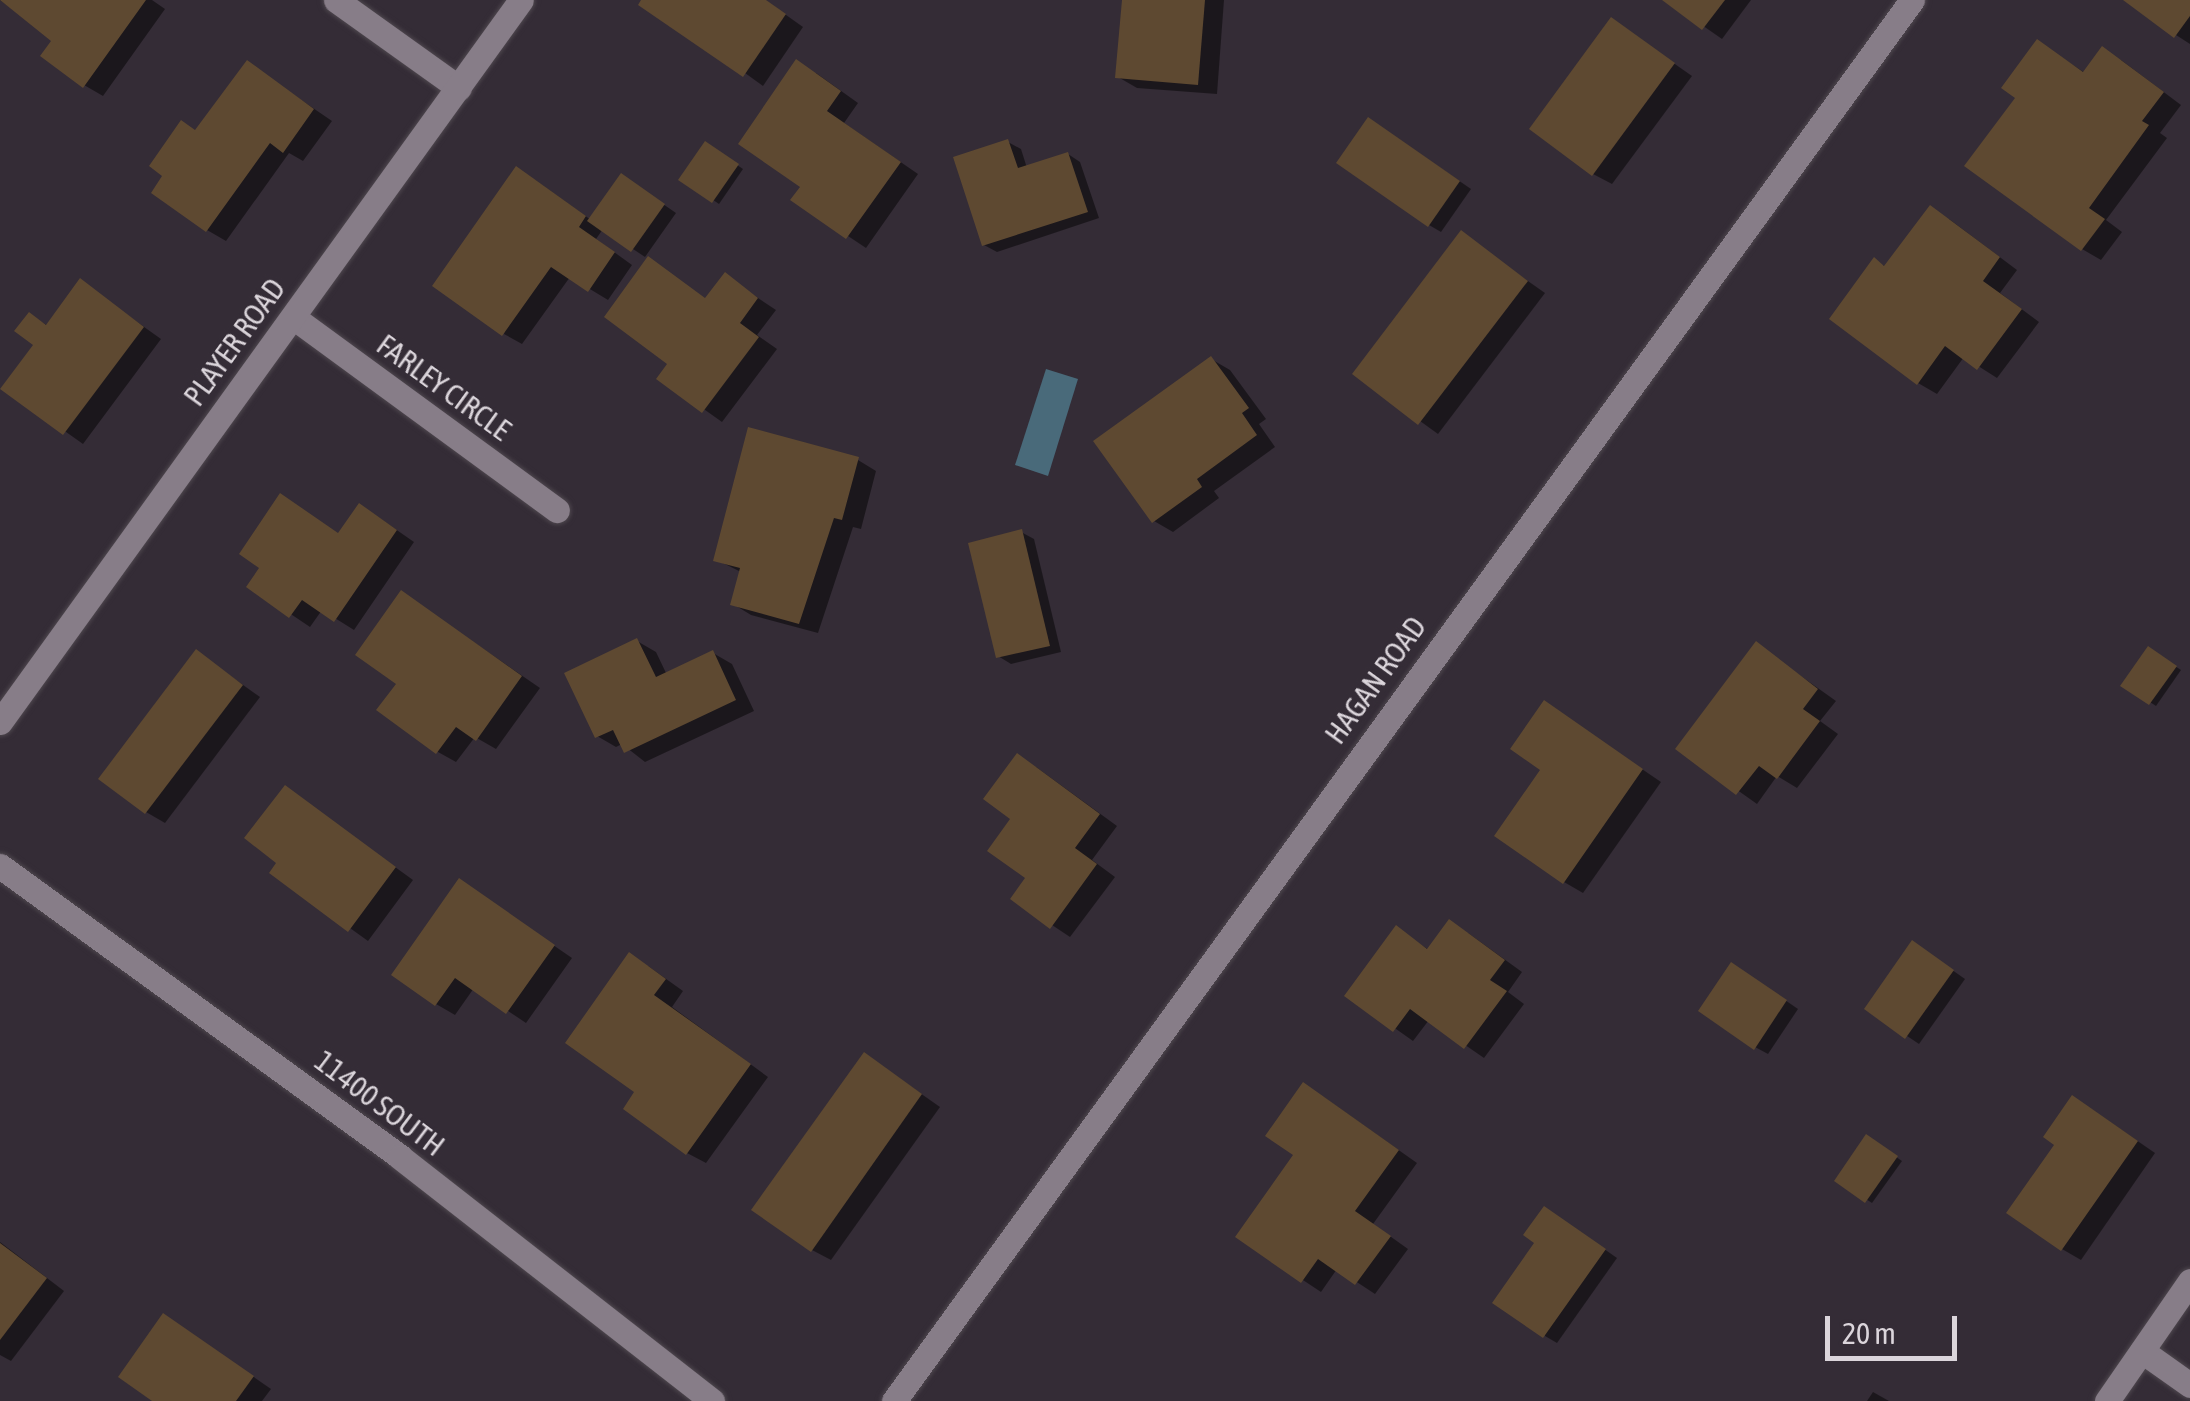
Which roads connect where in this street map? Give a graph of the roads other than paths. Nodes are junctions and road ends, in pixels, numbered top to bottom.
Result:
1 (336, 0) edge
2 (521, 0) edge
3 (1912, 0) edge
4 (459, 88) junction
5 (293, 317) junction
6 (556, 510) dead end
7 (0, 722) edge
8 (0, 866) edge
9 (2190, 1281) edge
10 (2142, 1351) junction
11 (2190, 1385) edge
12 (712, 1401) edge
13 (894, 1401) edge
14 (2107, 1401) edge

1 - 4 street
2 - 4 street, PLAYER ROAD
3 - 13 street, HAGAN ROAD
4 - 5 street, PLAYER ROAD
5 - 6 street, FARLEY CIRCLE
5 - 7 street, PLAYER ROAD
8 - 12 street, 11400 SOUTH
9 - 10 street
10 - 11 street
10 - 14 street

